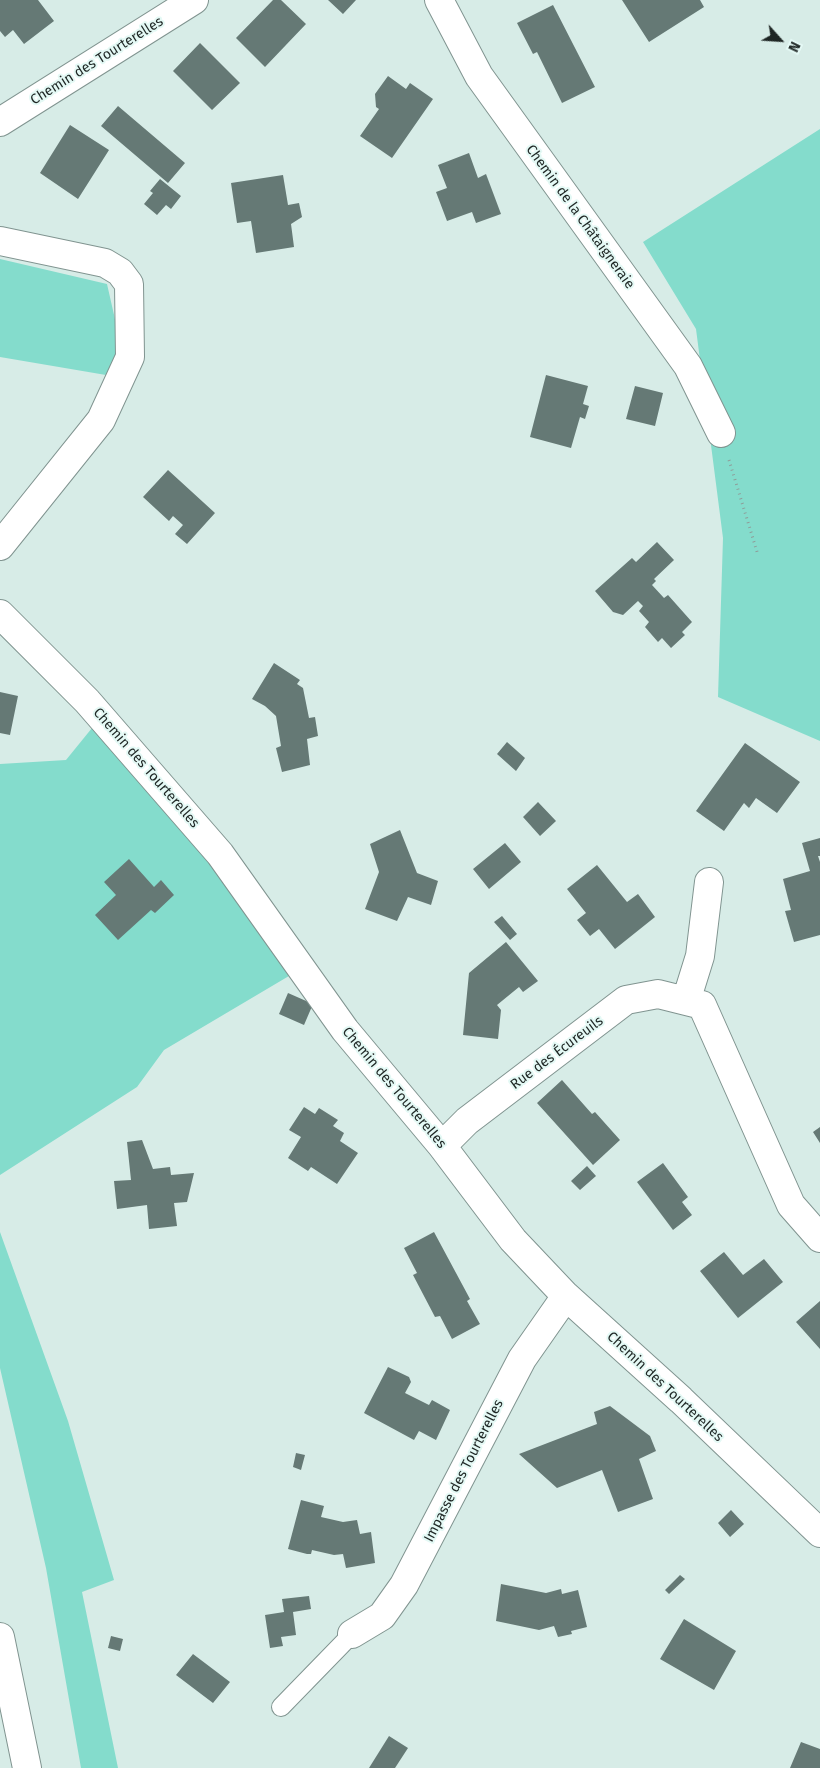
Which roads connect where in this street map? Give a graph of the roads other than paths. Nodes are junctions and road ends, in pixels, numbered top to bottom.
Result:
1 (194, 0) edge
2 (439, 0) edge
3 (0, 122) edge
4 (0, 242) edge
5 (721, 433) road end
6 (0, 546) edge
7 (0, 614) edge
8 (709, 882) dead end
9 (686, 1001) junction
10 (442, 1146) junction
11 (820, 1238) edge
12 (566, 1296) junction
13 (820, 1533) edge
14 (352, 1634) joint
15 (0, 1637) edge
16 (281, 1707) dead end
17 (27, 1768) edge

1 - 3 street, Chemin des Tourterelles
2 - 5 street, Chemin de la Châtaigneraie
4 - 6 street
7 - 10 street, Chemin des Tourterelles
8 - 9 street
9 - 10 street, Rue des Écureuils
9 - 11 street, Rue des Écureuils
10 - 12 street, Chemin des Tourterelles
12 - 13 street, Chemin des Tourterelles
12 - 14 street, Impasse des Tourterelles
14 - 16 lane
15 - 17 street

